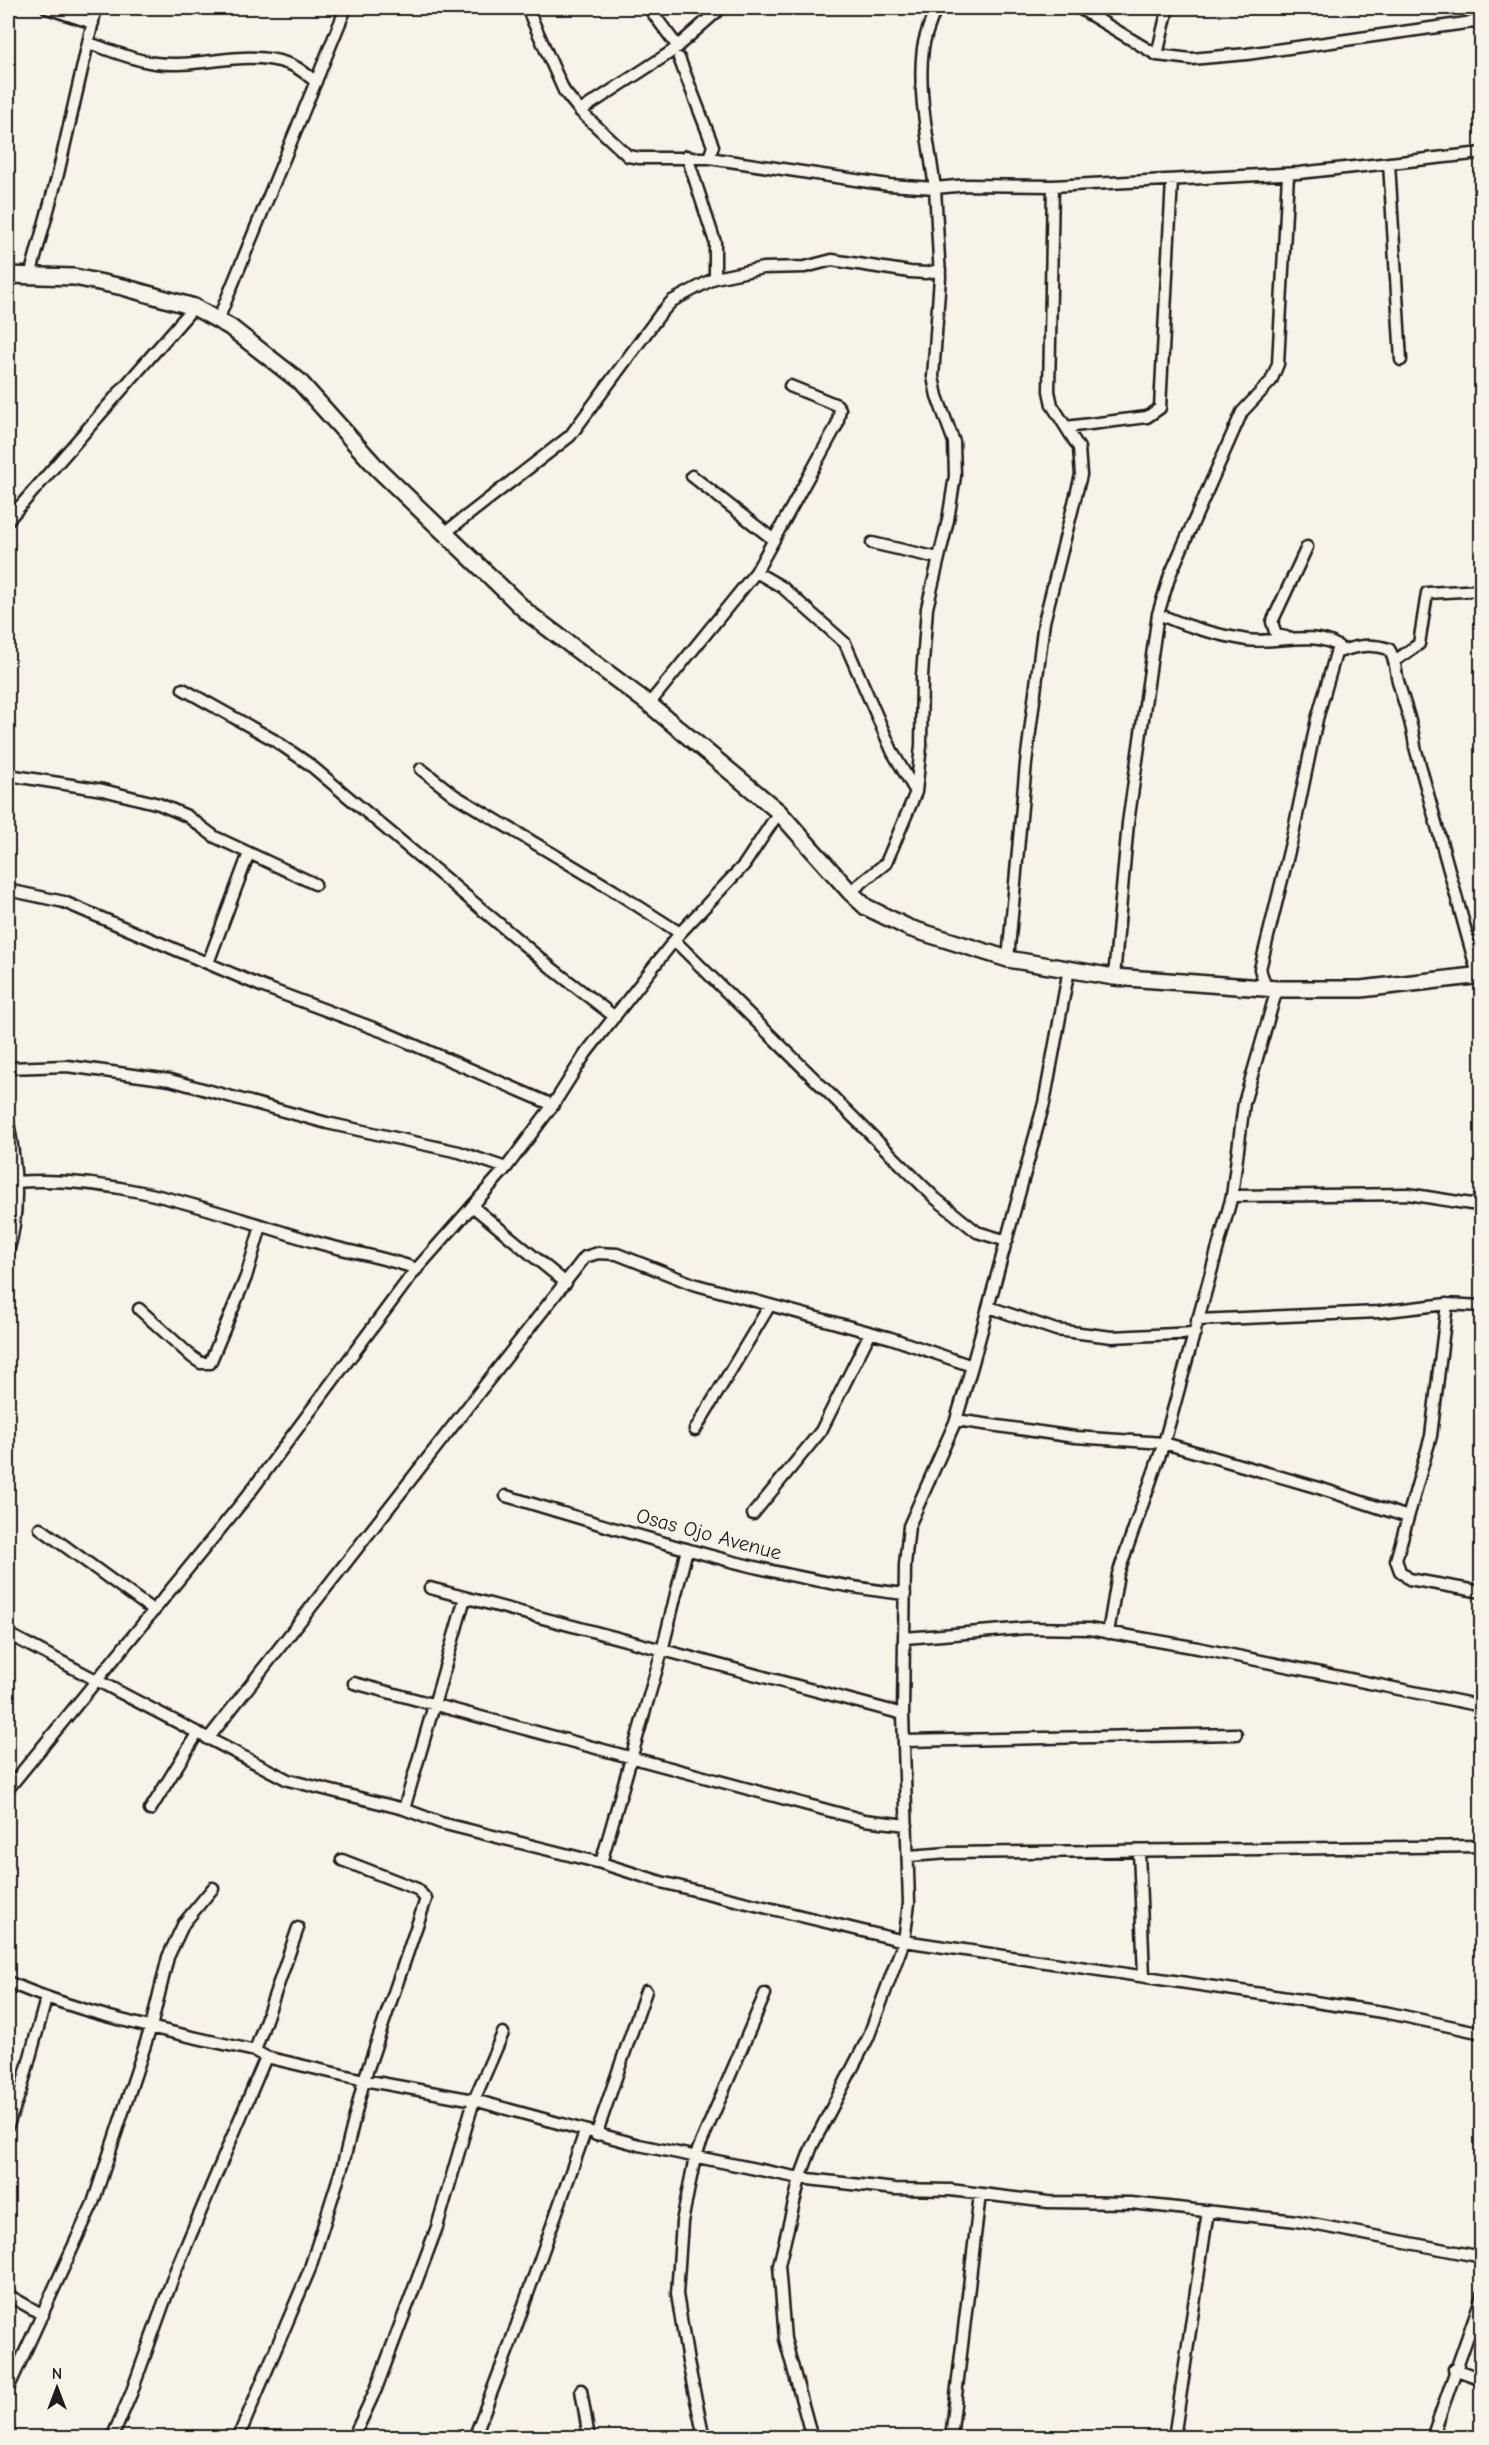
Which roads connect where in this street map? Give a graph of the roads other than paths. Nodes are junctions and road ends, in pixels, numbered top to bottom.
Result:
1 (47, 8) edge
2 (96, 8) edge
3 (346, 8) edge
4 (526, 8) edge
5 (649, 8) edge
6 (721, 8) edge
7 (936, 8) edge
8 (1079, 8) edge
9 (1168, 8) edge
10 (1478, 8) edge
11 (93, 23) junction
12 (1481, 25) edge
13 (88, 43) junction
14 (679, 52) junction
15 (1157, 55) junction
16 (316, 82) junction
17 (580, 111) junction
18 (1482, 153) edge
19 (687, 156) junction
20 (709, 158) junction
21 (1389, 163) junction
22 (1288, 174) junction
23 (1172, 180) junction
24 (1053, 186) junction
25 (935, 188) junction
26 (940, 270) junction
27 (8, 276) edge
28 (30, 276) junction
29 (716, 278) junction
30 (194, 306) junction
31 (218, 321) junction
32 (1401, 360) dead end
33 (790, 386) dead end
34 (1066, 427) junction
35 (692, 476) dead end
36 (8, 520) edge
37 (446, 532) junction
38 (774, 540) junction
39 (872, 543) dead end
40 (1307, 547) dead end
41 (938, 558) junction
42 (756, 572) junction
43 (1482, 590) edge
44 (1158, 614) junction
45 (1295, 640) junction
46 (1338, 652) junction
47 (1396, 660) junction
48 (183, 689) dead end
49 (649, 704) junction
50 (421, 769) dead end
51 (8, 775) edge
52 (916, 792) junction
53 (779, 812) junction
54 (249, 853) junction
55 (315, 884) dead end
56 (8, 890) edge
57 (849, 892) junction
58 (677, 937) junction
59 (1008, 959) junction
60 (208, 963) junction
61 (1068, 969) junction
62 (1480, 975) edge
63 (1114, 977) junction
64 (1272, 988) junction
65 (615, 1017) junction
66 (8, 1068) edge
67 (553, 1105) junction
68 (8, 1122) edge
69 (506, 1168) junction
70 (15, 1182) junction
71 (1232, 1196) junction
72 (1482, 1202) edge
73 (472, 1206) junction
74 (261, 1226) junction
75 (1007, 1241) junction
76 (8, 1252) edge
77 (417, 1269) junction
78 (566, 1283) junction
79 (1447, 1304) junction
80 (770, 1305) junction
81 (1482, 1306) edge
82 (989, 1307) junction
83 (139, 1309) dead end
84 (1197, 1320) junction
85 (870, 1333) junction
86 (1195, 1333) junction
87 (972, 1366) junction
88 (956, 1420) junction
89 (695, 1430) dead end
90 (1164, 1443) junction
91 (506, 1496) dead end
92 (753, 1514) dead end
93 (1408, 1517) junction
94 (40, 1528) dead end
95 (687, 1549) junction
96 (430, 1588) dead end
97 (1482, 1592) edge
98 (905, 1594) junction
99 (465, 1598) junction
100 (154, 1611) junction
101 (1108, 1633) junction
102 (8, 1634) edge
103 (905, 1638) junction
104 (662, 1651) junction
105 (98, 1681) junction
106 (354, 1683) dead end
107 (1482, 1706) edge
108 (434, 1707) junction
109 (903, 1714) junction
110 (197, 1734) junction
111 (1236, 1734) dead end
112 (208, 1739) junction
113 (905, 1741) junction
114 (631, 1759) junction
115 (8, 1789) edge
116 (404, 1809) junction
117 (150, 1810) dead end
118 (907, 1825) junction
119 (1482, 1846) edge
120 (1139, 1851) junction
121 (909, 1856) junction
122 (342, 1860) dead end
123 (601, 1863) junction
124 (213, 1888) dead end
125 (298, 1928) dead end
126 (904, 1941) junction
127 (1144, 1976) junction
128 (8, 1982) edge
129 (646, 1991) dead end
130 (765, 1994) dead end
131 (46, 1999) junction
132 (151, 2027) junction
133 (1482, 2032) edge
134 (503, 2033) dead end
135 (255, 2051) junction
136 (266, 2057) junction
137 (364, 2080) junction
138 (474, 2100) junction
139 (8, 2125) edge
140 (591, 2134) junction
141 (695, 2157) junction
142 (800, 2178) junction
143 (980, 2194) junction
144 (1208, 2211) junction
145 (1482, 2257) edge
146 (8, 2295) edge
147 (1482, 2296) edge
148 (43, 2315) junction
149 (1454, 2369) junction
150 (1482, 2379) edge
151 (8, 2389) edge
152 (581, 2390) dead end
153 (112, 2438) edge
154 (238, 2438) edge
155 (353, 2438) edge
156 (474, 2438) edge
157 (589, 2438) edge
158 (704, 2438) edge
159 (812, 2438) edge
160 (951, 2438) edge
161 (1174, 2438) edge
162 (1432, 2438) edge

1 - 11 street
2 - 11 street
3 - 16 street
4 - 17 street
5 - 14 street
6 - 14 street
7 - 25 street
8 - 15 street
9 - 15 street
10 - 12 street
11 - 13 street
12 - 15 street
13 - 16 street
13 - 28 street
14 - 17 street
14 - 20 street
16 - 31 street
17 - 19 street
18 - 21 street
19 - 20 street
19 - 29 street
20 - 25 street
21 - 22 street
21 - 32 street
22 - 23 street
22 - 44 street
23 - 24 street
23 - 34 street
24 - 25 street
24 - 34 street
25 - 26 street
26 - 29 street
26 - 41 street
27 - 28 street
28 - 30 street
29 - 37 street
30 - 31 street
30 - 36 street
31 - 37 street
33 - 38 street
34 - 59 street
35 - 38 street
37 - 49 street
38 - 42 street
39 - 41 street
40 - 45 street
41 - 52 street
42 - 49 street
42 - 52 street
43 - 47 street
44 - 45 street
44 - 63 street
45 - 46 street
46 - 47 street
46 - 64 street
47 - 62 street
48 - 65 street
49 - 53 street
50 - 58 street
51 - 54 street
52 - 57 street
53 - 57 street
53 - 58 street
54 - 55 street
54 - 60 street
56 - 60 street
57 - 59 street
58 - 65 street
58 - 75 street
59 - 61 street
60 - 67 street
61 - 63 street
61 - 75 street
62 - 64 street
63 - 64 street
64 - 71 street
65 - 67 street
66 - 69 street
67 - 69 street
68 - 70 street
69 - 73 street
70 - 74 street
70 - 76 street
71 - 72 street
71 - 84 street
73 - 77 street
73 - 78 street
74 - 77 street
74 - 83 street
75 - 82 street
77 - 100 street
78 - 80 street
78 - 112 street
79 - 81 street
79 - 84 street
79 - 93 street
80 - 85 street
80 - 89 street
82 - 86 street
82 - 87 street
84 - 86 street
85 - 87 street
85 - 92 street
86 - 90 street
87 - 88 street
88 - 90 street
88 - 98 street
90 - 93 street
90 - 101 street
91 - 95 street, Osas Ojo Avenue
93 - 97 street
94 - 100 street
95 - 98 street, Osas Ojo Avenue
95 - 104 street
96 - 99 street
98 - 103 street
99 - 104 street
99 - 108 street
100 - 105 street
101 - 103 street
101 - 107 street
102 - 105 street
103 - 109 street
104 - 109 street
104 - 114 street
105 - 110 street
105 - 115 street
106 - 108 street
108 - 114 street
108 - 116 street
109 - 113 street
110 - 112 street
110 - 117 street
111 - 113 street
112 - 116 street
113 - 118 street
114 - 118 street
114 - 123 street
116 - 123 street
118 - 121 street
119 - 120 street
120 - 121 street
120 - 127 street
121 - 126 street
122 - 137 street
123 - 126 street
124 - 132 street
125 - 135 street
126 - 127 street
126 - 142 street
127 - 133 street
128 - 131 street
129 - 140 street
130 - 141 street
131 - 132 street
131 - 139 street
132 - 135 street
132 - 148 street
134 - 138 street
135 - 136 street
136 - 137 street
136 - 153 street
137 - 138 street
137 - 154 street
138 - 140 street
138 - 155 street
140 - 141 street
140 - 156 street
141 - 142 street
141 - 158 street
142 - 143 street
142 - 159 street
143 - 144 street
143 - 160 street
144 - 145 street
144 - 161 street
146 - 148 street
147 - 149 street
148 - 151 street
149 - 150 street
149 - 162 street
152 - 157 street

